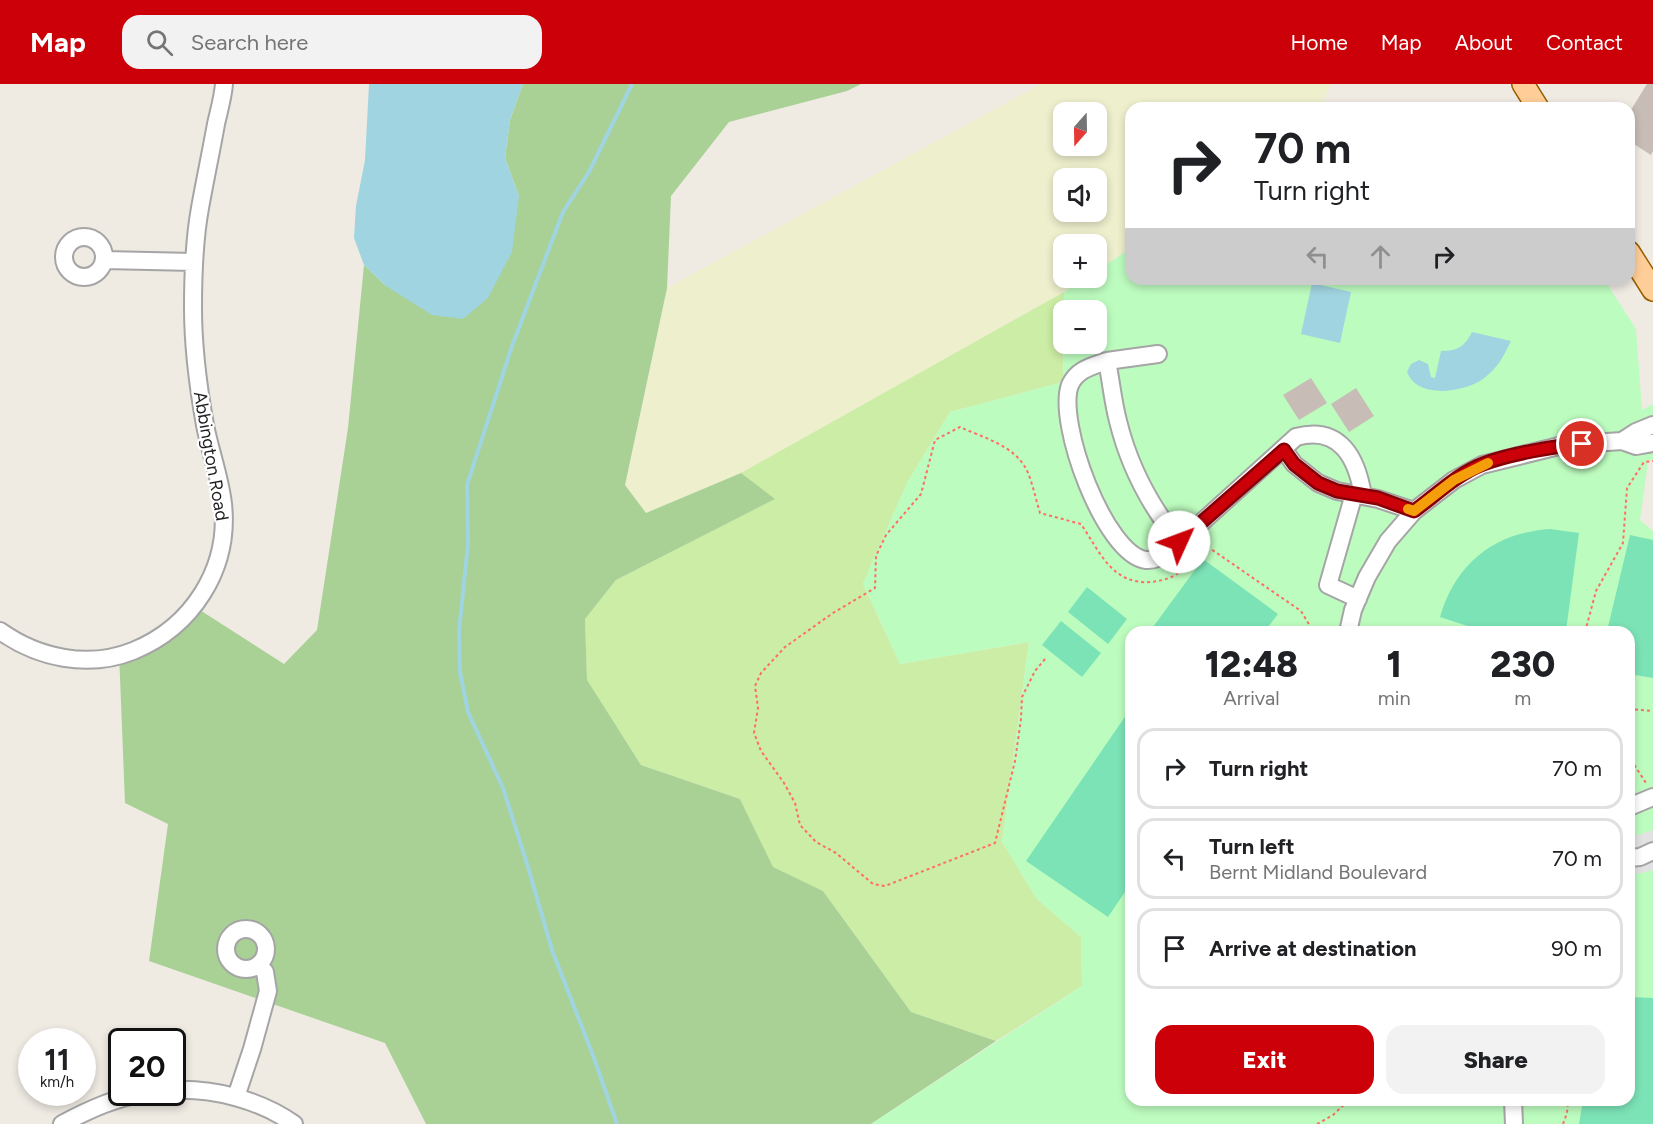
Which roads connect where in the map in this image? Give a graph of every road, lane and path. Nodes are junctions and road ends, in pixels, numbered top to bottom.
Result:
1 (224, 84) edge
2 (1523, 84) edge
3 (1534, 102) edge
4 (104, 260) dead end
5 (194, 262) junction
6 (1635, 262) edge
7 (1653, 290) edge
8 (1158, 354) dead end
9 (1107, 361) junction
10 (1653, 425) edge
11 (1622, 441) junction
12 (1653, 443) edge
13 (1284, 450) junction
14 (1653, 461) edge
15 (1358, 495) junction
16 (1414, 511) junction
17 (1179, 542) junction
18 (1358, 599) junction
19 (1310, 626) edge
20 (1349, 626) edge
21 (1587, 626) edge
22 (0, 631) edge
23 (1045, 659) dead end
24 (1635, 710) edge
25 (1653, 711) edge
26 (1635, 765) edge
27 (1651, 792) edge
28 (1635, 803) edge
29 (1653, 850) edge
30 (1635, 857) edge
31 (259, 965) dead end
32 (186, 1091) edge
33 (236, 1097) junction
34 (108, 1102) edge
35 (1343, 1106) edge
36 (1513, 1106) edge
37 (1568, 1106) edge
38 (62, 1124) edge
39 (294, 1124) edge
40 (1317, 1124) edge
41 (1514, 1124) edge
42 (1563, 1124) edge

1 - 5 street, Abbington Road
2 - 3 main road
4 - 5 street
5 - 22 street, Abbington Road
6 - 7 main road
8 - 9 street
9 - 17 street
9 - 17 street
10 - 11 street
11 - 12 street
11 - 16 street
13 - 15 street
13 - 15 street
13 - 17 street
14 - 21 path
15 - 16 street
15 - 18 street
16 - 18 street
18 - 20 street
19 - 23 path
24 - 25 path
26 - 27 path
27 - 28 street
29 - 30 street
31 - 33 street
32 - 33 street
33 - 39 street
34 - 38 street
35 - 40 path
36 - 41 street
37 - 42 path

